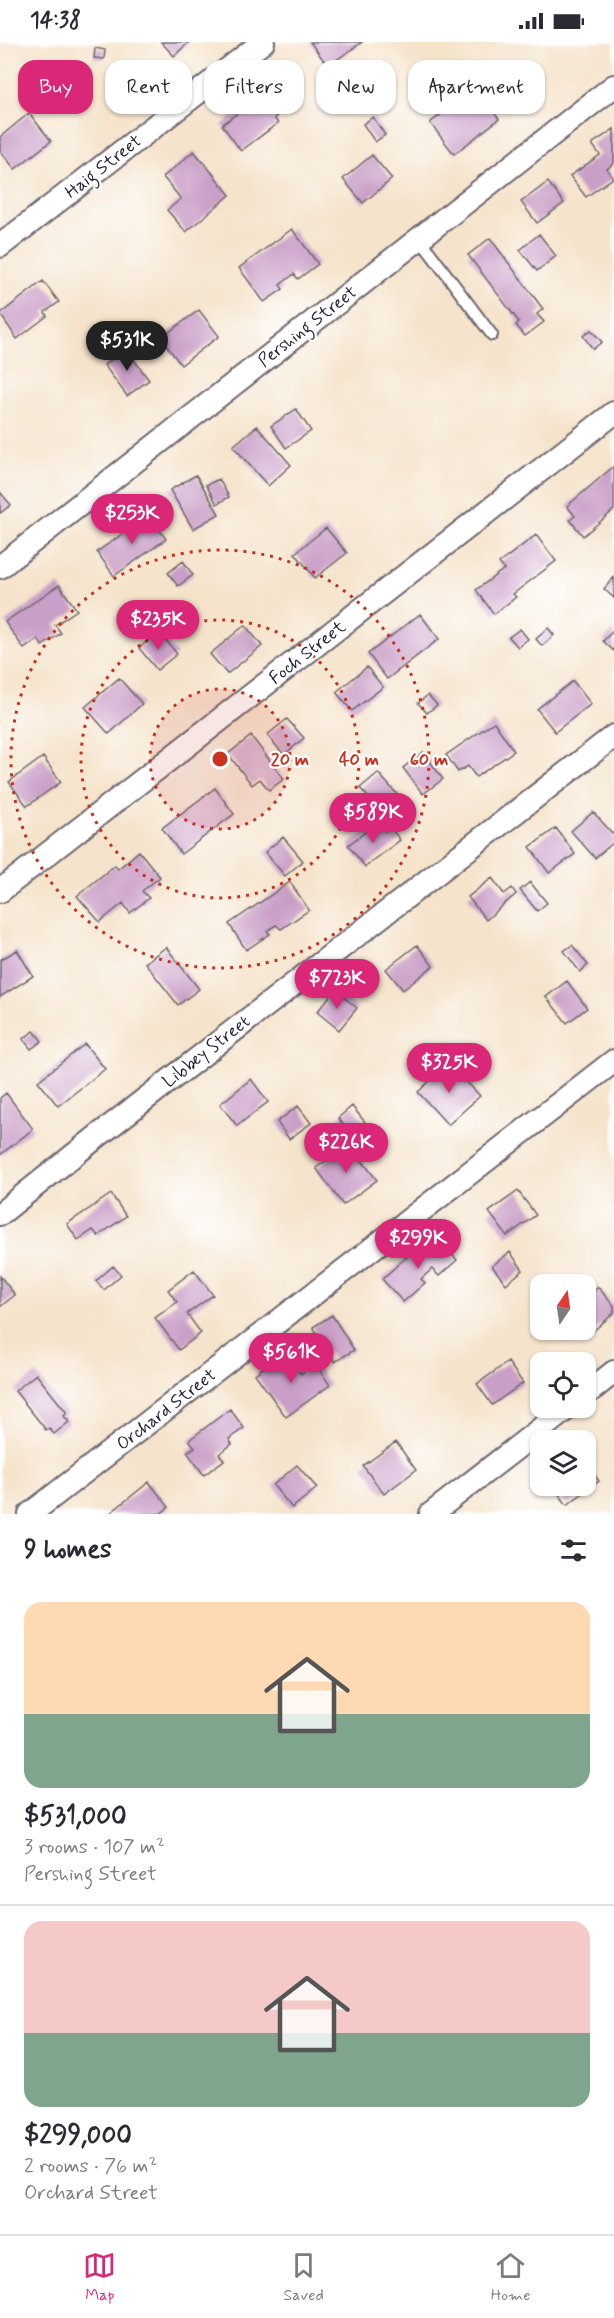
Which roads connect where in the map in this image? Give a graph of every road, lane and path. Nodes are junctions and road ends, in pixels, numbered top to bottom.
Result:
1 (263, 42) edge
2 (614, 86) edge
3 (419, 238) junction
4 (0, 246) edge
5 (492, 335) dead end
6 (614, 413) edge
7 (0, 567) edge
8 (614, 736) edge
9 (0, 891) edge
10 (614, 1061) edge
11 (0, 1214) edge
12 (614, 1372) edge
13 (596, 1386) edge
14 (555, 1418) edge
15 (30, 1514) edge
16 (431, 1514) edge

1 - 4 street, Haig Street
2 - 3 street, Pershing Street
3 - 5 lane
3 - 7 street, Pershing Street
6 - 9 street, Foch Street
8 - 11 street, Libbey Street
10 - 15 street, Orchard Street
12 - 13 street
14 - 16 street

